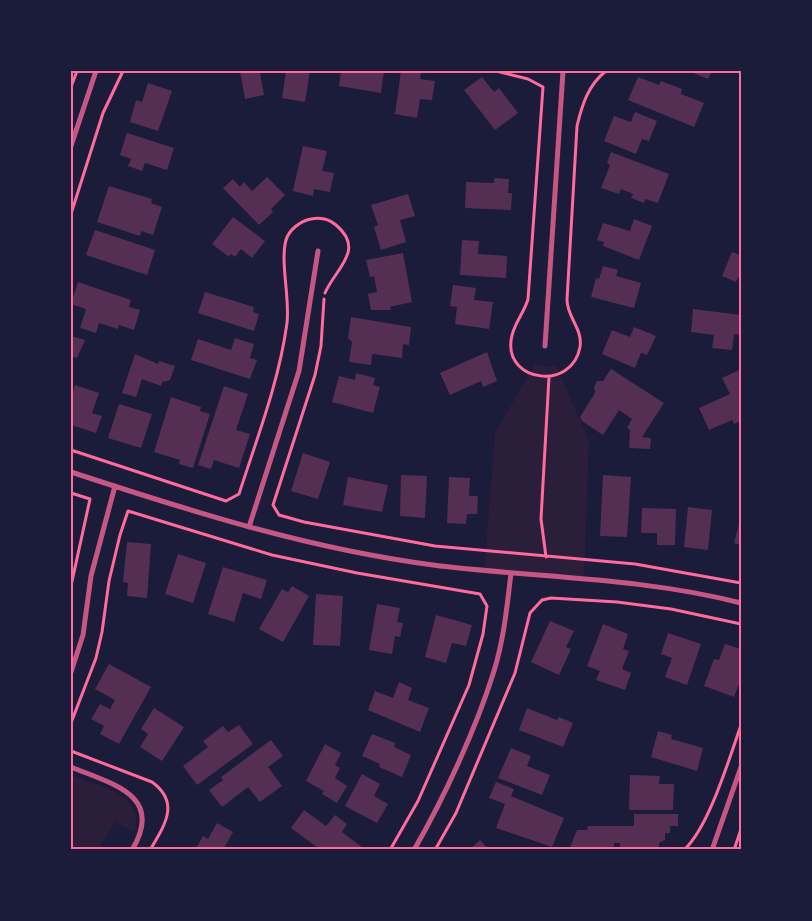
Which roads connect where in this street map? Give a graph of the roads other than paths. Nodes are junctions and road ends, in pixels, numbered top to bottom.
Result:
1 (96, 71) edge
2 (563, 71) edge
3 (71, 146) edge
4 (318, 251) dead end
5 (545, 346) dead end
6 (71, 472) edge
7 (115, 486) junction
8 (249, 527) junction
9 (511, 573) junction
10 (741, 603) edge
11 (71, 672) edge
12 (71, 767) edge
13 (741, 767) edge
14 (132, 850) edge
15 (414, 850) edge
16 (712, 850) edge

1 - 3 street
2 - 5 street
4 - 8 street
6 - 7 street
7 - 8 street
7 - 11 street
8 - 9 street
9 - 10 street
9 - 15 street
12 - 14 street
13 - 16 street

